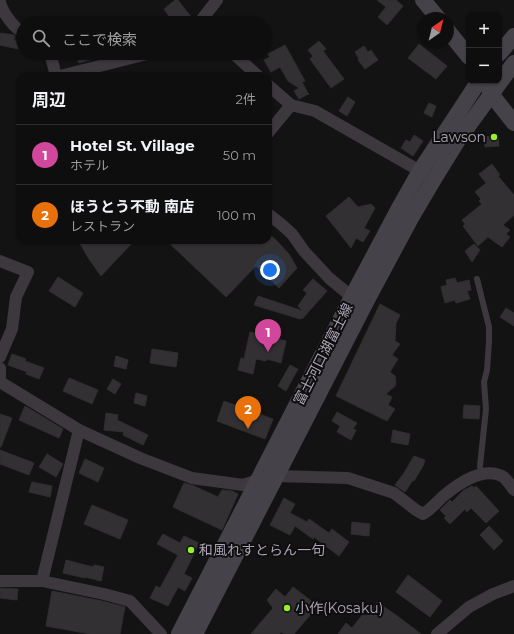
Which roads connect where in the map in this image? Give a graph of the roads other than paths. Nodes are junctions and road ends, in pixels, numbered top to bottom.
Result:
1 (217, 0) edge
2 (423, 0) edge
3 (0, 2) edge
4 (433, 12) edge
5 (204, 16) edge
6 (16, 27) edge
7 (514, 36) edge
8 (454, 38) edge
9 (502, 50) edge
10 (466, 53) edge
11 (52, 60) edge
12 (123, 60) edge
13 (241, 60) edge
14 (514, 63) edge
15 (55, 72) edge
16 (76, 72) edge
17 (254, 72) edge
18 (477, 84) edge
19 (492, 85) edge
20 (272, 88) edge
21 (291, 105) junction
22 (514, 107) edge
23 (514, 123) edge
24 (272, 128) edge
25 (427, 175) junction
26 (272, 217) edge
27 (0, 261) edge
28 (477, 279) dead end
29 (352, 297) junction
30 (0, 357) edge
31 (0, 368) edge
32 (79, 430) junction
33 (481, 474) junction
34 (276, 476) junction
35 (258, 480) junction
36 (514, 490) edge
37 (0, 581) edge
38 (42, 581) junction
39 (514, 586) edge
40 (161, 634) edge
41 (179, 634) edge
42 (195, 634) edge
43 (437, 634) edge

1 - 5 street
2 - 4 main road
3 - 6 street
7 - 9 main road
8 - 10 main road
11 - 15 street
12 - 16 street
13 - 17 street
14 - 19 main road, 富士河口湖富士線
18 - 25 main road, 富士河口湖富士線
19 - 22 main road
19 - 23 main road
19 - 25 main road, 富士河口湖富士線
20 - 21 street
21 - 24 street
21 - 25 street
25 - 29 main road, 富士河口湖富士線
25 - 34 main road, 富士河口湖富士線
26 - 29 street
27 - 30 street
28 - 33 lane
29 - 35 main road, 富士河口湖富士線
31 - 32 street
32 - 35 street
32 - 38 street
33 - 34 street
33 - 36 street
34 - 35 street
34 - 42 main road, 富士河口湖富士線
35 - 41 main road, 富士河口湖富士線
37 - 38 street
38 - 40 street
39 - 43 street

